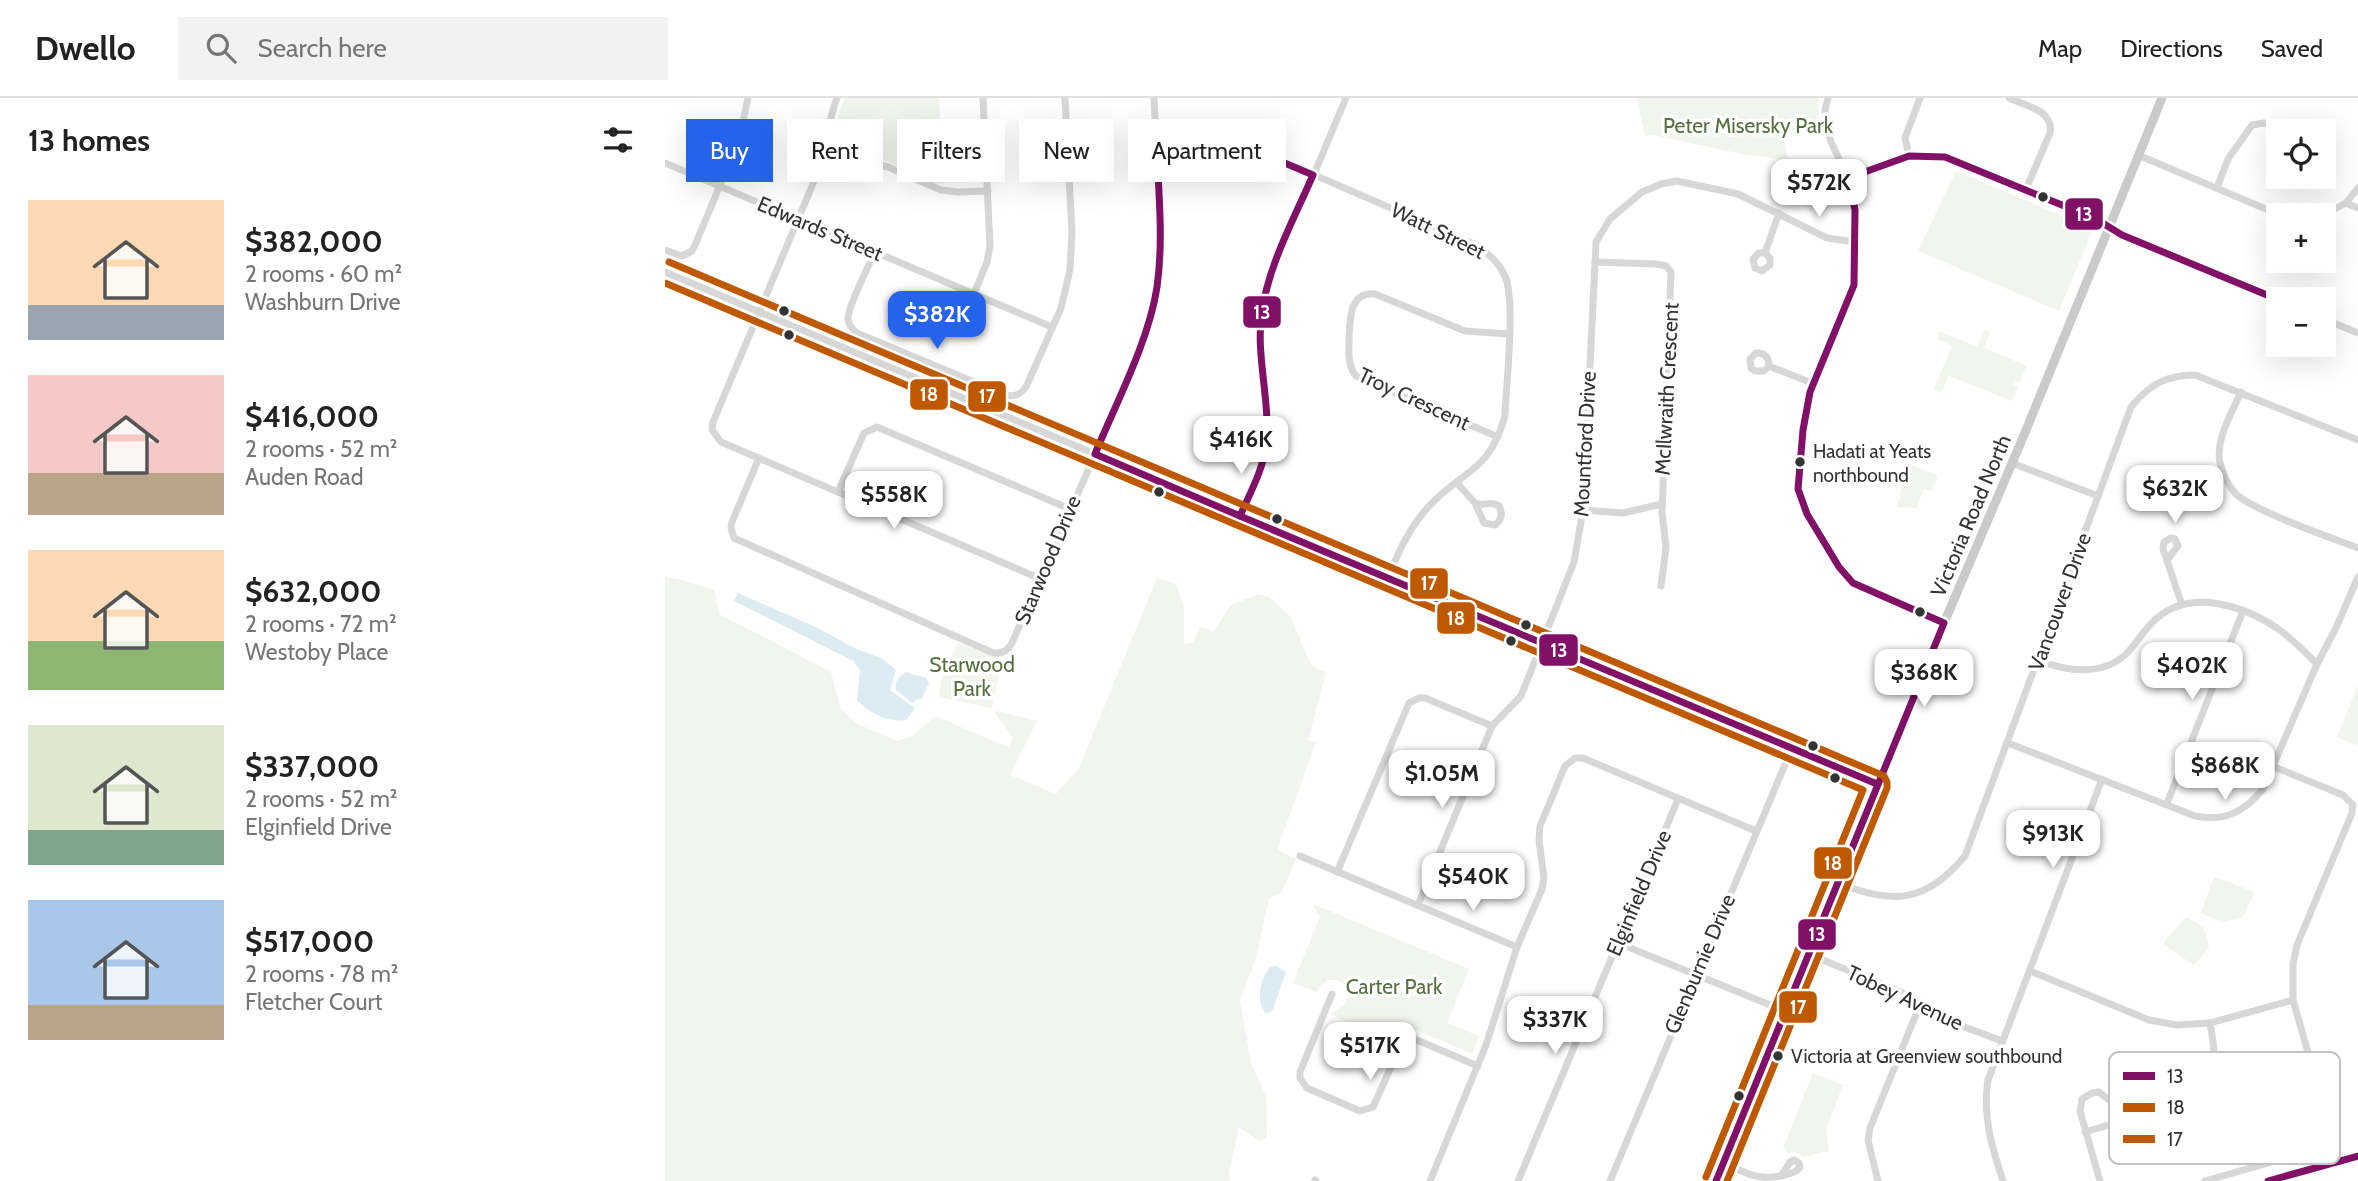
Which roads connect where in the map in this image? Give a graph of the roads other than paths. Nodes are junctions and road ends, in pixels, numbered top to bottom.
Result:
1 (748, 98) edge
2 (837, 98) edge
3 (983, 98) edge
4 (1065, 98) edge
5 (1154, 98) edge
6 (1346, 98) edge
7 (1828, 98) edge
8 (1920, 98) edge
9 (2009, 98) edge
10 (2162, 98) edge
11 (830, 119) edge
12 (1155, 119) edge
13 (2266, 124) edge
14 (2138, 155) junction
15 (1909, 156) junction
16 (665, 163) edge
17 (1286, 163) edge
18 (883, 166) edge
19 (1313, 174) junction
20 (1849, 178) junction
21 (813, 182) edge
22 (1158, 182) edge
23 (719, 186) junction
24 (2217, 188) junction
25 (2358, 188) edge
26 (2026, 190) junction
27 (988, 191) junction
28 (2346, 203) junction
29 (2336, 208) edge
30 (2358, 208) edge
31 (2266, 209) edge
32 (1779, 213) junction
33 (798, 220) junction
34 (2109, 226) junction
35 (1856, 242) junction
36 (665, 250) edge
37 (875, 252) junction
38 (1765, 253) dead end
39 (1595, 262) junction
40 (665, 272) edge
41 (974, 294) junction
42 (2266, 295) edge
43 (759, 313) junction
44 (2336, 323) edge
45 (1052, 327) junction
46 (2358, 333) edge
47 (1509, 334) junction
48 (1769, 366) dead end
49 (1814, 384) junction
50 (2241, 392) junction
51 (1498, 437) junction
52 (2358, 440) edge
53 (1095, 454) junction
54 (759, 458) junction
55 (2012, 463) junction
56 (1457, 483) junction
57 (838, 492) junction
58 (2098, 496) junction
59 (1475, 503) dead end
60 (1662, 504) junction
61 (1070, 509) junction
62 (1583, 510) junction
63 (1240, 516) junction
64 (2358, 548) edge
65 (2167, 560) dead end
66 (2358, 576) edge
67 (1388, 578) junction
68 (1041, 579) junction
69 (1661, 586) dead end
70 (2182, 604) junction
71 (2243, 611) junction
72 (1944, 623) junction
73 (1543, 643) junction
74 (2038, 660) junction
75 (2317, 664) junction
76 (1492, 726) junction
77 (2008, 743) junction
78 (1792, 748) junction
79 (2272, 766) junction
80 (2102, 779) junction
81 (1877, 784) junction
82 (1678, 799) junction
83 (2167, 803) junction
84 (1756, 831) junction
85 (1300, 856) dead end
86 (1337, 872) junction
87 (1837, 883) junction
88 (1417, 905) junction
89 (1618, 943) junction
90 (1517, 947) junction
91 (1808, 954) junction
92 (2030, 971) junction
93 (1696, 975) junction
94 (1332, 994) dead end
95 (2294, 1000) junction
96 (1921, 1002) junction
97 (1785, 1011) junction
98 (2210, 1023) junction
99 (2002, 1041) junction
100 (2213, 1052) edge
101 (2309, 1052) edge
102 (1478, 1066) junction
103 (2109, 1099) edge
104 (2109, 1124) edge
105 (2085, 1132) junction
106 (2358, 1156) edge
107 (2340, 1161) edge
108 (1723, 1163) junction
109 (2265, 1164) edge
110 (2328, 1164) edge
111 (1781, 1176) dead end
112 (1430, 1181) edge
113 (1518, 1181) edge
114 (1610, 1181) edge
115 (1716, 1181) edge
116 (1878, 1181) edge
117 (2003, 1181) edge
118 (2100, 1181) edge
119 (2205, 1181) edge
120 (2269, 1181) edge

1 - 23 street
2 - 11 street
3 - 27 street
4 - 45 street
5 - 12 street, Starwood Drive
6 - 19 street
7 - 20 street
8 - 15 street
9 - 26 street
10 - 14 main road, Victoria Road North
13 - 24 street
14 - 24 street
14 - 34 main road, Victoria Road North
15 - 20 street
15 - 26 street
16 - 23 street, Edwards Street
17 - 19 street, Watt Street
18 - 27 street
19 - 47 street, Watt Street
19 - 63 street
20 - 35 street
21 - 33 street
22 - 53 street, Starwood Drive
23 - 33 street, Edwards Street
23 - 36 street
24 - 31 street
25 - 28 street
26 - 34 street
27 - 41 street
28 - 29 street
28 - 30 street
32 - 35 street, Mountford Drive
32 - 38 street
32 - 39 street, Mountford Drive
33 - 37 street, Edwards Street
33 - 43 street
34 - 42 street
34 - 55 main road, Victoria Road North
35 - 49 street
37 - 41 street, Edwards Street
37 - 45 street
39 - 60 street, McIlwraith Crescent
39 - 62 street, Mountford Drive
40 - 43 street
41 - 45 street, Edwards Street
43 - 53 street
43 - 54 street
44 - 46 street
47 - 51 street, Watt Street
47 - 51 street, Troy Crescent
48 - 49 street
49 - 72 street
50 - 52 street, Vancouver Drive
50 - 58 street, Vancouver Drive
50 - 64 street
51 - 56 street, Watt Street
53 - 61 street, Starwood Drive
53 - 63 main road
54 - 57 street
54 - 68 street, Starwood Drive
55 - 58 street
55 - 72 main road, Victoria Road North
56 - 59 street
56 - 67 street, Watt Street
57 - 61 street
57 - 68 street
58 - 74 street, Vancouver Drive
60 - 62 street, McIlwraith Crescent
60 - 69 street
61 - 68 street, Starwood Drive
62 - 73 street, Mountford Drive
63 - 67 main road
65 - 70 street
66 - 75 street
67 - 73 main road
70 - 71 street
70 - 74 street
71 - 75 street
71 - 83 street
72 - 81 main road, Victoria Road North
73 - 76 street, Mountford Drive
73 - 78 main road
74 - 77 street, Vancouver Drive
75 - 79 street
76 - 86 street
76 - 88 street, Mountford Drive
77 - 80 street
77 - 87 street, Vancouver Drive
78 - 81 main road
78 - 84 street, Glenburnie Drive
79 - 83 street
79 - 95 street
80 - 83 street
80 - 92 street
81 - 87 main road, Victoria Road North
82 - 84 street
82 - 89 street, Elginfield Drive
82 - 90 street
84 - 93 street, Glenburnie Drive
85 - 86 street
86 - 88 street
87 - 91 main road, Victoria Road North
88 - 90 street
89 - 93 street
89 - 113 street, Elginfield Drive
90 - 102 street
91 - 96 street, Tobey Avenue
91 - 97 main road, Victoria Road North
92 - 98 street
92 - 99 street
93 - 97 street
93 - 114 street, Glenburnie Drive
94 - 102 street
95 - 98 street
95 - 101 street
96 - 99 street, Tobey Avenue
96 - 116 street
97 - 108 main road, Victoria Road North
98 - 100 street
99 - 117 street
102 - 112 street
103 - 105 street
104 - 105 street
105 - 118 street
106 - 107 main road
108 - 111 street
108 - 115 main road, Victoria Road North
109 - 119 street
110 - 120 main road

